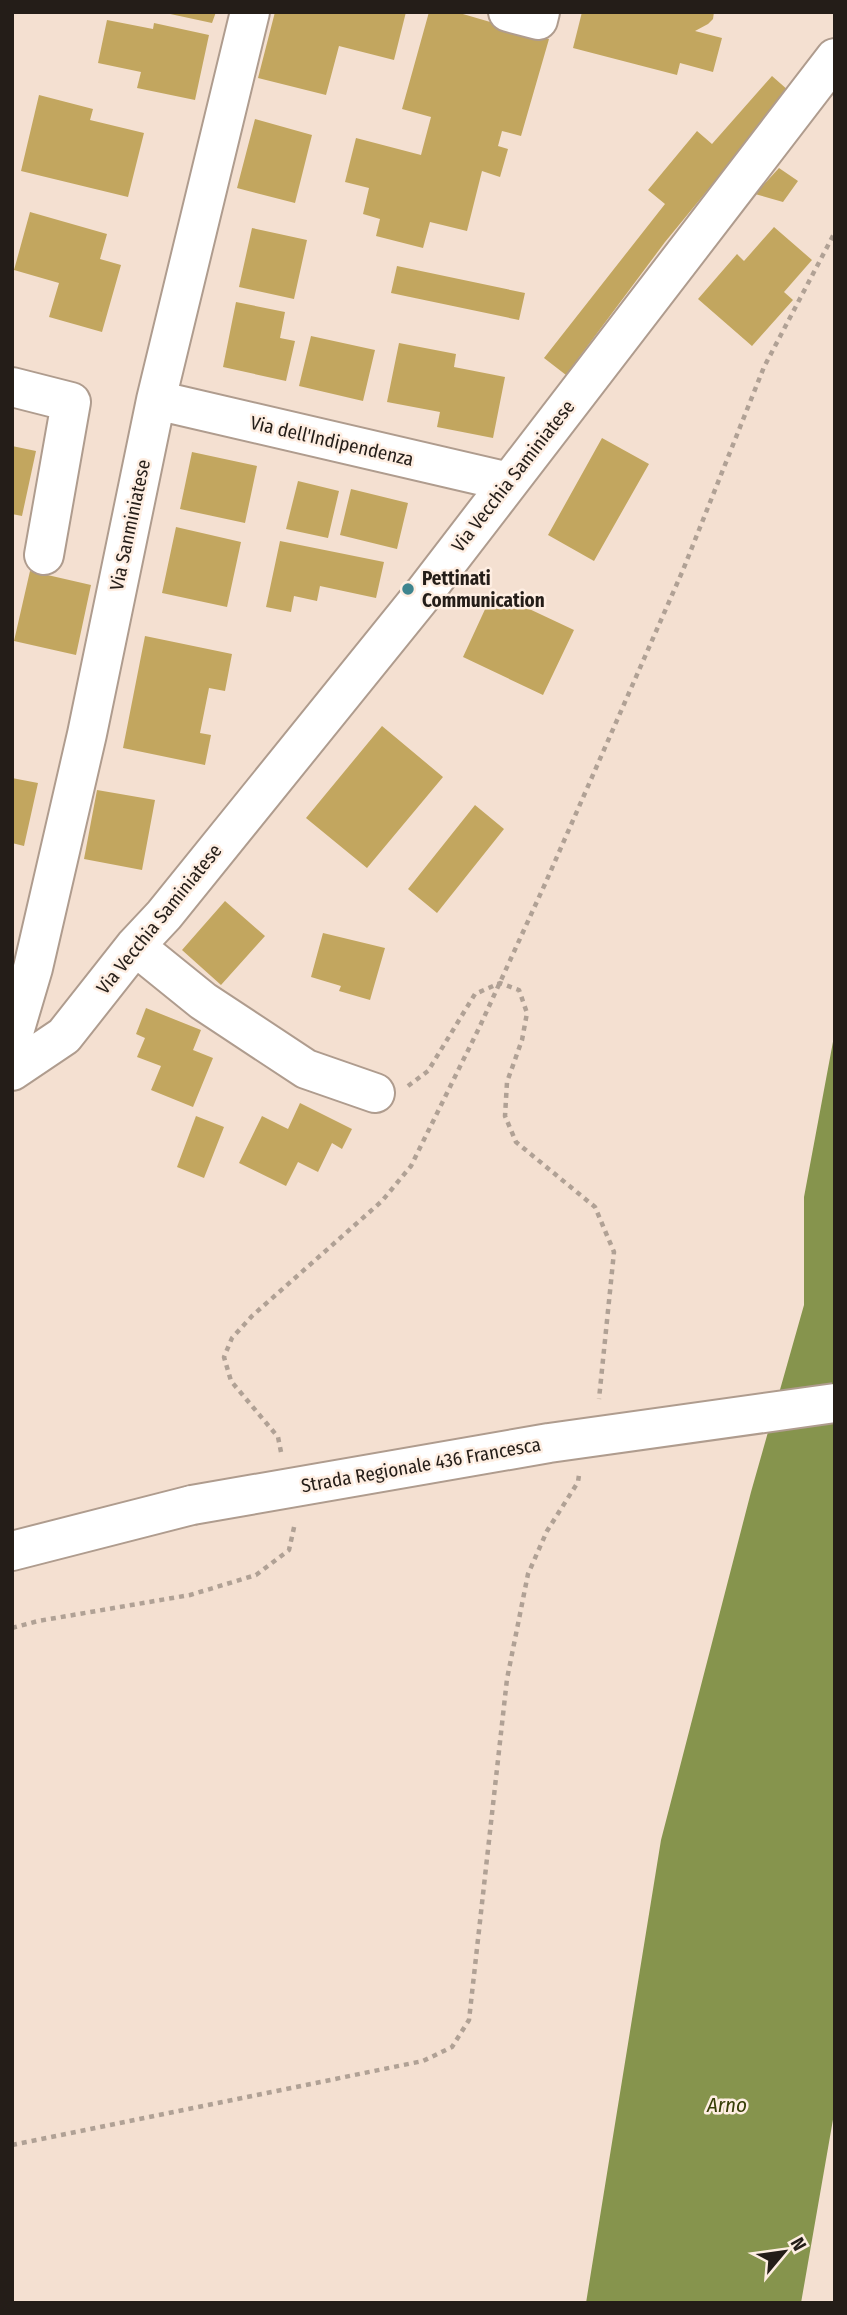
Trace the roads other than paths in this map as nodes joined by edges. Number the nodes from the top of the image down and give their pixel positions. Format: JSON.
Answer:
{"nodes":[{"id":1,"x":250,"y":12,"type":"edge"},
{"id":2,"x":508,"y":12,"type":"edge"},
{"id":3,"x":540,"y":12,"type":"edge"},
{"id":4,"x":835,"y":58,"type":"edge"},
{"id":5,"x":12,"y":387,"type":"edge"},
{"id":6,"x":156,"y":400,"type":"junction"},
{"id":7,"x":509,"y":482,"type":"junction"},
{"id":8,"x":44,"y":555,"type":"dead end"},
{"id":9,"x":135,"y":946,"type":"junction"},
{"id":10,"x":12,"y":1039,"type":"edge"},
{"id":11,"x":12,"y":1072,"type":"edge"},
{"id":12,"x":375,"y":1093,"type":"road end"},
{"id":13,"x":835,"y":1403,"type":"edge"},
{"id":14,"x":12,"y":1551,"type":"edge"}],
"edges":[{"from":1,"to":6,"type":"street","name":"Via Sanminiatese"},
{"from":2,"to":3,"type":"street"},
{"from":4,"to":7,"type":"street","name":"Via Vecchia Saminiatese"},
{"from":5,"to":8,"type":"street"},
{"from":6,"to":7,"type":"street","name":"Via dell'Indipendenza"},
{"from":6,"to":10,"type":"street","name":"Via Sanminiatese"},
{"from":7,"to":9,"type":"street","name":"Via Vecchia Saminiatese"},
{"from":9,"to":11,"type":"street","name":"Via Vecchia Saminiatese"},
{"from":9,"to":12,"type":"street"},
{"from":13,"to":14,"type":"street","name":"Strada Regionale 436 Francesca","bridge":true}]}
